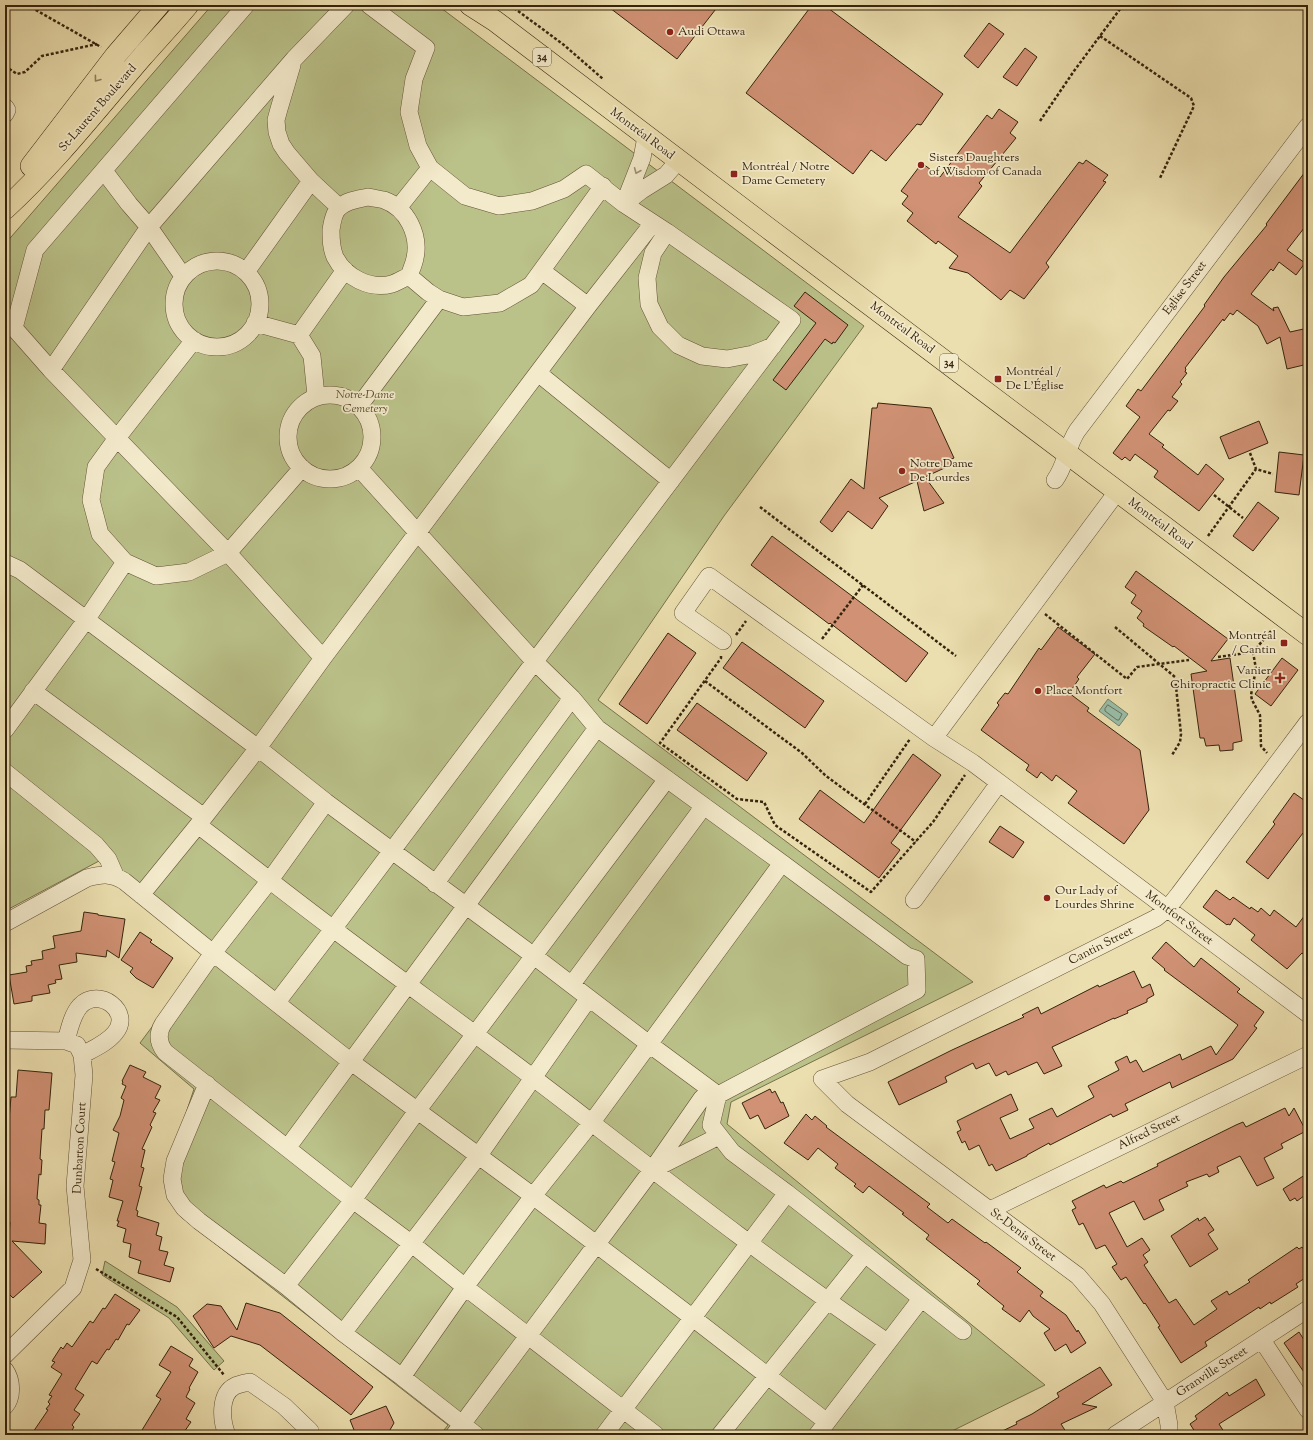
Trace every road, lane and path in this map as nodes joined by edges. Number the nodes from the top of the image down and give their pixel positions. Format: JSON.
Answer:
{"nodes":[{"id":1,"x":27,"y":5,"type":"edge"},
{"id":2,"x":159,"y":5,"type":"edge"},
{"id":3,"x":246,"y":5,"type":"edge"},
{"id":4,"x":346,"y":5,"type":"edge"},
{"id":5,"x":369,"y":5,"type":"edge"},
{"id":6,"x":470,"y":5,"type":"edge"},
{"id":7,"x":479,"y":5,"type":"edge"},
{"id":8,"x":1123,"y":5,"type":"edge"},
{"id":9,"x":183,"y":7,"type":"edge"},
{"id":10,"x":495,"y":21,"type":"junction"},
{"id":11,"x":1100,"y":36,"type":"junction"},
{"id":12,"x":97,"y":44,"type":"junction"},
{"id":13,"x":116,"y":54,"type":"junction"},
{"id":14,"x":294,"y":59,"type":"junction"},
{"id":15,"x":5,"y":66,"type":"edge"},
{"id":16,"x":5,"y":107,"type":"edge"},
{"id":17,"x":5,"y":114,"type":"edge"},
{"id":18,"x":1040,"y":121,"type":"dead end"},
{"id":19,"x":1308,"y":126,"type":"edge"},
{"id":20,"x":646,"y":137,"type":"junction"},
{"id":21,"x":678,"y":161,"type":"junction"},
{"id":22,"x":430,"y":168,"type":"junction"},
{"id":23,"x":104,"y":171,"type":"junction"},
{"id":24,"x":1160,"y":178,"type":"dead end"},
{"id":25,"x":311,"y":181,"type":"junction"},
{"id":26,"x":603,"y":186,"type":"junction"},
{"id":27,"x":624,"y":204,"type":"junction"},
{"id":28,"x":5,"y":205,"type":"edge"},
{"id":29,"x":339,"y":207,"type":"junction"},
{"id":30,"x":398,"y":208,"type":"junction"},
{"id":31,"x":5,"y":209,"type":"edge"},
{"id":32,"x":653,"y":223,"type":"junction"},
{"id":33,"x":149,"y":227,"type":"junction"},
{"id":34,"x":667,"y":232,"type":"junction"},
{"id":35,"x":345,"y":270,"type":"junction"},
{"id":36,"x":542,"y":271,"type":"junction"},
{"id":37,"x":246,"y":272,"type":"junction"},
{"id":38,"x":183,"y":276,"type":"junction"},
{"id":39,"x":409,"y":276,"type":"junction"},
{"id":40,"x":439,"y":299,"type":"junction"},
{"id":41,"x":588,"y":306,"type":"junction"},
{"id":42,"x":255,"y":323,"type":"junction"},
{"id":43,"x":10,"y":329,"type":"edge"},
{"id":44,"x":300,"y":336,"type":"junction"},
{"id":45,"x":194,"y":340,"type":"junction"},
{"id":46,"x":773,"y":346,"type":"junction"},
{"id":47,"x":51,"y":370,"type":"junction"},
{"id":48,"x":538,"y":373,"type":"junction"},
{"id":49,"x":316,"y":396,"type":"junction"},
{"id":50,"x":359,"y":406,"type":"junction"},
{"id":51,"x":117,"y":438,"type":"junction"},
{"id":52,"x":1250,"y":453,"type":"dead end"},
{"id":53,"x":1068,"y":454,"type":"junction"},
{"id":54,"x":302,"y":468,"type":"junction"},
{"id":55,"x":359,"y":468,"type":"junction"},
{"id":56,"x":1256,"y":469,"type":"junction"},
{"id":57,"x":1273,"y":474,"type":"dead end"},
{"id":58,"x":1055,"y":480,"type":"dead end"},
{"id":59,"x":671,"y":481,"type":"junction"},
{"id":60,"x":1117,"y":492,"type":"junction"},
{"id":61,"x":1214,"y":495,"type":"dead end"},
{"id":62,"x":760,"y":507,"type":"dead end"},
{"id":63,"x":1229,"y":507,"type":"junction"},
{"id":64,"x":1243,"y":518,"type":"dead end"},
{"id":65,"x":419,"y":532,"type":"junction"},
{"id":66,"x":1208,"y":536,"type":"dead end"},
{"id":67,"x":228,"y":553,"type":"junction"},
{"id":68,"x":125,"y":562,"type":"junction"},
{"id":69,"x":5,"y":564,"type":"edge"},
{"id":70,"x":863,"y":585,"type":"junction"},
{"id":71,"x":1033,"y":605,"type":"junction"},
{"id":72,"x":754,"y":609,"type":"junction"},
{"id":73,"x":86,"y":620,"type":"junction"},
{"id":74,"x":1114,"y":627,"type":"dead end"},
{"id":75,"x":1271,"y":631,"type":"dead end"},
{"id":76,"x":1308,"y":635,"type":"edge"},
{"id":77,"x":723,"y":641,"type":"junction"},
{"id":78,"x":813,"y":651,"type":"junction"},
{"id":79,"x":1253,"y":652,"type":"junction"},
{"id":80,"x":956,"y":656,"type":"dead end"},
{"id":81,"x":1218,"y":657,"type":"dead end"},
{"id":82,"x":323,"y":658,"type":"junction"},
{"id":83,"x":1189,"y":660,"type":"dead end"},
{"id":84,"x":534,"y":661,"type":"junction"},
{"id":85,"x":1158,"y":664,"type":"junction"},
{"id":86,"x":705,"y":681,"type":"junction"},
{"id":87,"x":33,"y":691,"type":"junction"},
{"id":88,"x":572,"y":698,"type":"junction"},
{"id":89,"x":1308,"y":722,"type":"edge"},
{"id":90,"x":919,"y":726,"type":"junction"},
{"id":91,"x":597,"y":728,"type":"junction"},
{"id":92,"x":5,"y":730,"type":"edge"},
{"id":93,"x":934,"y":738,"type":"junction"},
{"id":94,"x":258,"y":748,"type":"junction"},
{"id":95,"x":1267,"y":753,"type":"dead end"},
{"id":96,"x":1172,"y":755,"type":"dead end"},
{"id":97,"x":973,"y":763,"type":"junction"},
{"id":98,"x":5,"y":772,"type":"edge"},
{"id":99,"x":667,"y":779,"type":"junction"},
{"id":100,"x":999,"y":783,"type":"junction"},
{"id":101,"x":326,"y":802,"type":"junction"},
{"id":102,"x":865,"y":804,"type":"junction"},
{"id":103,"x":704,"y":806,"type":"junction"},
{"id":104,"x":201,"y":821,"type":"junction"},
{"id":105,"x":916,"y":842,"type":"junction"},
{"id":106,"x":392,"y":850,"type":"junction"},
{"id":107,"x":782,"y":863,"type":"junction"},
{"id":108,"x":115,"y":875,"type":"junction"},
{"id":109,"x":270,"y":880,"type":"junction"},
{"id":110,"x":435,"y":884,"type":"junction"},
{"id":111,"x":141,"y":895,"type":"junction"},
{"id":112,"x":914,"y":900,"type":"dead end"},
{"id":113,"x":467,"y":906,"type":"junction"},
{"id":114,"x":1167,"y":909,"type":"junction"},
{"id":115,"x":5,"y":923,"type":"edge"},
{"id":116,"x":334,"y":929,"type":"junction"},
{"id":117,"x":213,"y":954,"type":"junction"},
{"id":118,"x":534,"y":956,"type":"junction"},
{"id":119,"x":572,"y":984,"type":"junction"},
{"id":120,"x":408,"y":985,"type":"junction"},
{"id":121,"x":589,"y":998,"type":"junction"},
{"id":122,"x":276,"y":1002,"type":"junction"},
{"id":123,"x":1308,"y":1014,"type":"edge"},
{"id":124,"x":475,"y":1035,"type":"junction"},
{"id":125,"x":5,"y":1040,"type":"edge"},
{"id":126,"x":66,"y":1040,"type":"junction"},
{"id":127,"x":649,"y":1044,"type":"junction"},
{"id":128,"x":82,"y":1055,"type":"junction"},
{"id":129,"x":1308,"y":1055,"type":"edge"},
{"id":130,"x":350,"y":1061,"type":"junction"},
{"id":131,"x":533,"y":1078,"type":"junction"},
{"id":132,"x":822,"y":1080,"type":"joint"},
{"id":133,"x":207,"y":1084,"type":"junction"},
{"id":134,"x":718,"y":1095,"type":"junction"},
{"id":135,"x":417,"y":1111,"type":"junction"},
{"id":136,"x":592,"y":1122,"type":"junction"},
{"id":137,"x":719,"y":1136,"type":"junction"},
{"id":138,"x":288,"y":1147,"type":"junction"},
{"id":139,"x":479,"y":1155,"type":"junction"},
{"id":140,"x":652,"y":1170,"type":"junction"},
{"id":141,"x":787,"y":1192,"type":"junction"},
{"id":142,"x":533,"y":1196,"type":"junction"},
{"id":143,"x":353,"y":1200,"type":"junction"},
{"id":144,"x":990,"y":1210,"type":"junction"},
{"id":145,"x":749,"y":1243,"type":"junction"},
{"id":146,"x":412,"y":1244,"type":"junction"},
{"id":147,"x":597,"y":1245,"type":"junction"},
{"id":148,"x":865,"y":1254,"type":"junction"},
{"id":149,"x":82,"y":1260,"type":"junction"},
{"id":150,"x":286,"y":1286,"type":"junction"},
{"id":151,"x":465,"y":1287,"type":"junction"},
{"id":152,"x":921,"y":1299,"type":"junction"},
{"id":153,"x":828,"y":1302,"type":"junction"},
{"id":154,"x":1308,"y":1309,"type":"edge"},
{"id":155,"x":693,"y":1318,"type":"junction"},
{"id":156,"x":963,"y":1331,"type":"dead end"},
{"id":157,"x":343,"y":1333,"type":"junction"},
{"id":158,"x":529,"y":1336,"type":"junction"},
{"id":159,"x":1262,"y":1340,"type":"junction"},
{"id":160,"x":887,"y":1342,"type":"junction"},
{"id":161,"x":5,"y":1355,"type":"edge"},
{"id":162,"x":5,"y":1370,"type":"edge"},
{"id":163,"x":402,"y":1377,"type":"junction"},
{"id":164,"x":767,"y":1377,"type":"junction"},
{"id":165,"x":235,"y":1385,"type":"junction"},
{"id":166,"x":1164,"y":1402,"type":"junction"},
{"id":167,"x":5,"y":1406,"type":"edge"},
{"id":168,"x":624,"y":1410,"type":"junction"},
{"id":169,"x":1308,"y":1410,"type":"edge"},
{"id":170,"x":822,"y":1429,"type":"edge"},
{"id":171,"x":458,"y":1430,"type":"edge"},
{"id":172,"x":226,"y":1435,"type":"edge"},
{"id":173,"x":308,"y":1435,"type":"edge"},
{"id":174,"x":476,"y":1435,"type":"edge"},
{"id":175,"x":604,"y":1435,"type":"edge"},
{"id":176,"x":656,"y":1435,"type":"edge"},
{"id":177,"x":720,"y":1435,"type":"edge"},
{"id":178,"x":1115,"y":1435,"type":"edge"},
{"id":179,"x":1169,"y":1435,"type":"edge"}],
"edges":[{"from":1,"to":12,"type":"path"},
{"from":2,"to":13,"type":"main road","name":"St-Laurent Boulevard"},
{"from":3,"to":23,"type":"street"},
{"from":4,"to":14,"type":"street"},
{"from":5,"to":22,"type":"street"},
{"from":6,"to":10,"type":"main road","name":"Montréal Road","number":"34"},
{"from":7,"to":10,"type":"main road","name":"Montréal Road","number":"34"},
{"from":8,"to":11,"type":"path"},
{"from":9,"to":31,"type":"main road","name":"St-Laurent Boulevard"},
{"from":10,"to":20,"type":"main road","name":"Montréal Road","number":"34"},
{"from":11,"to":18,"type":"path"},
{"from":11,"to":24,"type":"path"},
{"from":12,"to":13,"type":"path"},
{"from":12,"to":15,"type":"path"},
{"from":13,"to":28,"type":"main road","name":"St-Laurent Boulevard","one_way":true},
{"from":14,"to":25,"type":"street"},
{"from":14,"to":33,"type":"street"},
{"from":16,"to":17,"type":"street"},
{"from":19,"to":53,"type":"street","name":"Eglise Street"},
{"from":20,"to":21,"type":"main road","name":"Montréal Road","number":"34"},
{"from":20,"to":27,"type":"street","one_way":true},
{"from":21,"to":27,"type":"street"},
{"from":21,"to":53,"type":"main road","name":"Montréal Road","number":"34"},
{"from":22,"to":26,"type":"street"},
{"from":22,"to":30,"type":"street"},
{"from":23,"to":33,"type":"street"},
{"from":23,"to":43,"type":"street"},
{"from":25,"to":29,"type":"street"},
{"from":25,"to":37,"type":"street"},
{"from":26,"to":27,"type":"street"},
{"from":26,"to":36,"type":"street"},
{"from":27,"to":32,"type":"street"},
{"from":29,"to":30,"type":"street"},
{"from":29,"to":35,"type":"street"},
{"from":30,"to":39,"type":"street"},
{"from":32,"to":34,"type":"street"},
{"from":32,"to":41,"type":"street"},
{"from":33,"to":38,"type":"street"},
{"from":33,"to":47,"type":"street"},
{"from":34,"to":46,"type":"street"},
{"from":34,"to":46,"type":"street"},
{"from":35,"to":39,"type":"street"},
{"from":35,"to":44,"type":"street"},
{"from":36,"to":40,"type":"street"},
{"from":36,"to":41,"type":"street"},
{"from":37,"to":38,"type":"street"},
{"from":37,"to":42,"type":"street"},
{"from":38,"to":45,"type":"street"},
{"from":39,"to":40,"type":"street"},
{"from":40,"to":50,"type":"street"},
{"from":41,"to":48,"type":"street"},
{"from":42,"to":44,"type":"street"},
{"from":42,"to":45,"type":"street"},
{"from":43,"to":47,"type":"street"},
{"from":44,"to":49,"type":"street"},
{"from":45,"to":51,"type":"street"},
{"from":46,"to":59,"type":"street"},
{"from":47,"to":51,"type":"street"},
{"from":48,"to":59,"type":"street"},
{"from":48,"to":65,"type":"street"},
{"from":49,"to":50,"type":"street"},
{"from":49,"to":54,"type":"street"},
{"from":50,"to":55,"type":"street"},
{"from":51,"to":67,"type":"street"},
{"from":51,"to":68,"type":"street"},
{"from":52,"to":56,"type":"path"},
{"from":53,"to":58,"type":"street","name":"Eglise Street"},
{"from":53,"to":60,"type":"main road","name":"Montréal Road","number":"34"},
{"from":54,"to":55,"type":"street"},
{"from":54,"to":67,"type":"street"},
{"from":55,"to":65,"type":"street"},
{"from":56,"to":57,"type":"path"},
{"from":56,"to":63,"type":"path"},
{"from":59,"to":84,"type":"street"},
{"from":60,"to":71,"type":"street"},
{"from":60,"to":76,"type":"main road","name":"Montréal Road","number":"34"},
{"from":61,"to":63,"type":"path"},
{"from":62,"to":70,"type":"path"},
{"from":63,"to":64,"type":"path"},
{"from":63,"to":66,"type":"path"},
{"from":65,"to":82,"type":"street"},
{"from":65,"to":84,"type":"street"},
{"from":67,"to":68,"type":"street"},
{"from":67,"to":82,"type":"street"},
{"from":68,"to":73,"type":"street"},
{"from":69,"to":73,"type":"street"},
{"from":70,"to":78,"type":"path"},
{"from":70,"to":80,"type":"path"},
{"from":71,"to":85,"type":"path"},
{"from":71,"to":93,"type":"street"},
{"from":72,"to":77,"type":"path"},
{"from":72,"to":77,"type":"street","name":"Montfort Street"},
{"from":72,"to":78,"type":"street","name":"Montfort Street"},
{"from":73,"to":87,"type":"street"},
{"from":73,"to":94,"type":"street"},
{"from":74,"to":85,"type":"path"},
{"from":75,"to":79,"type":"path"},
{"from":77,"to":86,"type":"path"},
{"from":78,"to":90,"type":"street","name":"Montfort Street"},
{"from":79,"to":81,"type":"path"},
{"from":79,"to":95,"type":"path"},
{"from":82,"to":94,"type":"street"},
{"from":83,"to":85,"type":"path"},
{"from":84,"to":88,"type":"street"},
{"from":84,"to":106,"type":"street"},
{"from":85,"to":96,"type":"path"},
{"from":86,"to":102,"type":"path"},
{"from":86,"to":105,"type":"path"},
{"from":87,"to":92,"type":"street"},
{"from":87,"to":104,"type":"street"},
{"from":88,"to":91,"type":"street"},
{"from":88,"to":110,"type":"street"},
{"from":89,"to":114,"type":"street","name":"Cantin Street"},
{"from":90,"to":93,"type":"street","name":"Montfort Street"},
{"from":90,"to":102,"type":"path"},
{"from":91,"to":99,"type":"street"},
{"from":91,"to":113,"type":"street"},
{"from":93,"to":97,"type":"street","name":"Montfort Street"},
{"from":94,"to":101,"type":"street"},
{"from":94,"to":104,"type":"street"},
{"from":97,"to":100,"type":"street","name":"Montfort Street"},
{"from":97,"to":105,"type":"path"},
{"from":98,"to":108,"type":"street"},
{"from":99,"to":103,"type":"street"},
{"from":99,"to":118,"type":"street"},
{"from":100,"to":112,"type":"street"},
{"from":100,"to":114,"type":"street","name":"Montfort Street"},
{"from":101,"to":106,"type":"street"},
{"from":101,"to":109,"type":"street"},
{"from":102,"to":105,"type":"path"},
{"from":103,"to":107,"type":"street"},
{"from":103,"to":119,"type":"street"},
{"from":104,"to":109,"type":"street"},
{"from":104,"to":111,"type":"street"},
{"from":106,"to":110,"type":"street"},
{"from":106,"to":116,"type":"street"},
{"from":107,"to":127,"type":"street"},
{"from":107,"to":134,"type":"street"},
{"from":108,"to":111,"type":"street"},
{"from":108,"to":115,"type":"street"},
{"from":109,"to":116,"type":"street"},
{"from":109,"to":117,"type":"street"},
{"from":110,"to":113,"type":"street"},
{"from":111,"to":117,"type":"street"},
{"from":113,"to":118,"type":"street"},
{"from":113,"to":120,"type":"street"},
{"from":114,"to":123,"type":"street","name":"Montfort Street"},
{"from":114,"to":132,"type":"street","name":"Cantin Street"},
{"from":116,"to":120,"type":"street"},
{"from":116,"to":122,"type":"street"},
{"from":117,"to":122,"type":"street"},
{"from":117,"to":133,"type":"street"},
{"from":118,"to":119,"type":"street"},
{"from":118,"to":124,"type":"street"},
{"from":119,"to":121,"type":"street"},
{"from":120,"to":124,"type":"street"},
{"from":120,"to":130,"type":"street"},
{"from":121,"to":127,"type":"street"},
{"from":121,"to":131,"type":"street"},
{"from":122,"to":130,"type":"street"},
{"from":124,"to":131,"type":"street"},
{"from":124,"to":135,"type":"street"},
{"from":125,"to":126,"type":"street"},
{"from":126,"to":128,"type":"street"},
{"from":126,"to":128,"type":"street"},
{"from":127,"to":134,"type":"street"},
{"from":127,"to":136,"type":"street"},
{"from":128,"to":149,"type":"street","name":"Dunbarton Court"},
{"from":129,"to":144,"type":"street","name":"Alfred Street"},
{"from":130,"to":135,"type":"street"},
{"from":130,"to":138,"type":"street"},
{"from":131,"to":136,"type":"street"},
{"from":131,"to":139,"type":"street"},
{"from":132,"to":144,"type":"street","name":"St-Denis Street"},
{"from":133,"to":138,"type":"street"},
{"from":133,"to":150,"type":"street"},
{"from":134,"to":137,"type":"street"},
{"from":134,"to":140,"type":"street"},
{"from":135,"to":139,"type":"street"},
{"from":135,"to":143,"type":"street"},
{"from":136,"to":140,"type":"street"},
{"from":136,"to":142,"type":"street"},
{"from":137,"to":140,"type":"street"},
{"from":137,"to":141,"type":"street"},
{"from":138,"to":143,"type":"street"},
{"from":139,"to":142,"type":"street"},
{"from":139,"to":146,"type":"street"},
{"from":140,"to":145,"type":"street"},
{"from":140,"to":147,"type":"street"},
{"from":141,"to":145,"type":"street"},
{"from":141,"to":148,"type":"street"},
{"from":142,"to":147,"type":"street"},
{"from":142,"to":151,"type":"street"},
{"from":143,"to":146,"type":"street"},
{"from":143,"to":150,"type":"street"},
{"from":144,"to":166,"type":"street","name":"St-Denis Street"},
{"from":145,"to":153,"type":"street"},
{"from":145,"to":155,"type":"street"},
{"from":146,"to":151,"type":"street"},
{"from":146,"to":157,"type":"street"},
{"from":147,"to":155,"type":"street"},
{"from":147,"to":158,"type":"street"},
{"from":148,"to":152,"type":"street"},
{"from":148,"to":153,"type":"street"},
{"from":149,"to":161,"type":"street","name":"Dunbarton Court"},
{"from":149,"to":165,"type":"path"},
{"from":150,"to":157,"type":"street"},
{"from":151,"to":158,"type":"street"},
{"from":151,"to":163,"type":"street"},
{"from":152,"to":156,"type":"street"},
{"from":152,"to":160,"type":"street"},
{"from":153,"to":160,"type":"street"},
{"from":153,"to":164,"type":"street"},
{"from":154,"to":159,"type":"street","name":"Granville Street"},
{"from":155,"to":164,"type":"street"},
{"from":155,"to":168,"type":"street"},
{"from":157,"to":163,"type":"street"},
{"from":158,"to":168,"type":"street"},
{"from":158,"to":171,"type":"street"},
{"from":159,"to":166,"type":"street","name":"Granville Street"},
{"from":159,"to":169,"type":"street"},
{"from":160,"to":170,"type":"street"},
{"from":162,"to":167,"type":"street"},
{"from":163,"to":171,"type":"street"},
{"from":164,"to":170,"type":"street"},
{"from":164,"to":177,"type":"street"},
{"from":165,"to":172,"type":"street"},
{"from":165,"to":173,"type":"street"},
{"from":166,"to":178,"type":"street","name":"Granville Street"},
{"from":166,"to":179,"type":"street","name":"St-Denis Street"},
{"from":168,"to":175,"type":"street"},
{"from":168,"to":176,"type":"street"},
{"from":171,"to":174,"type":"street"}]}
